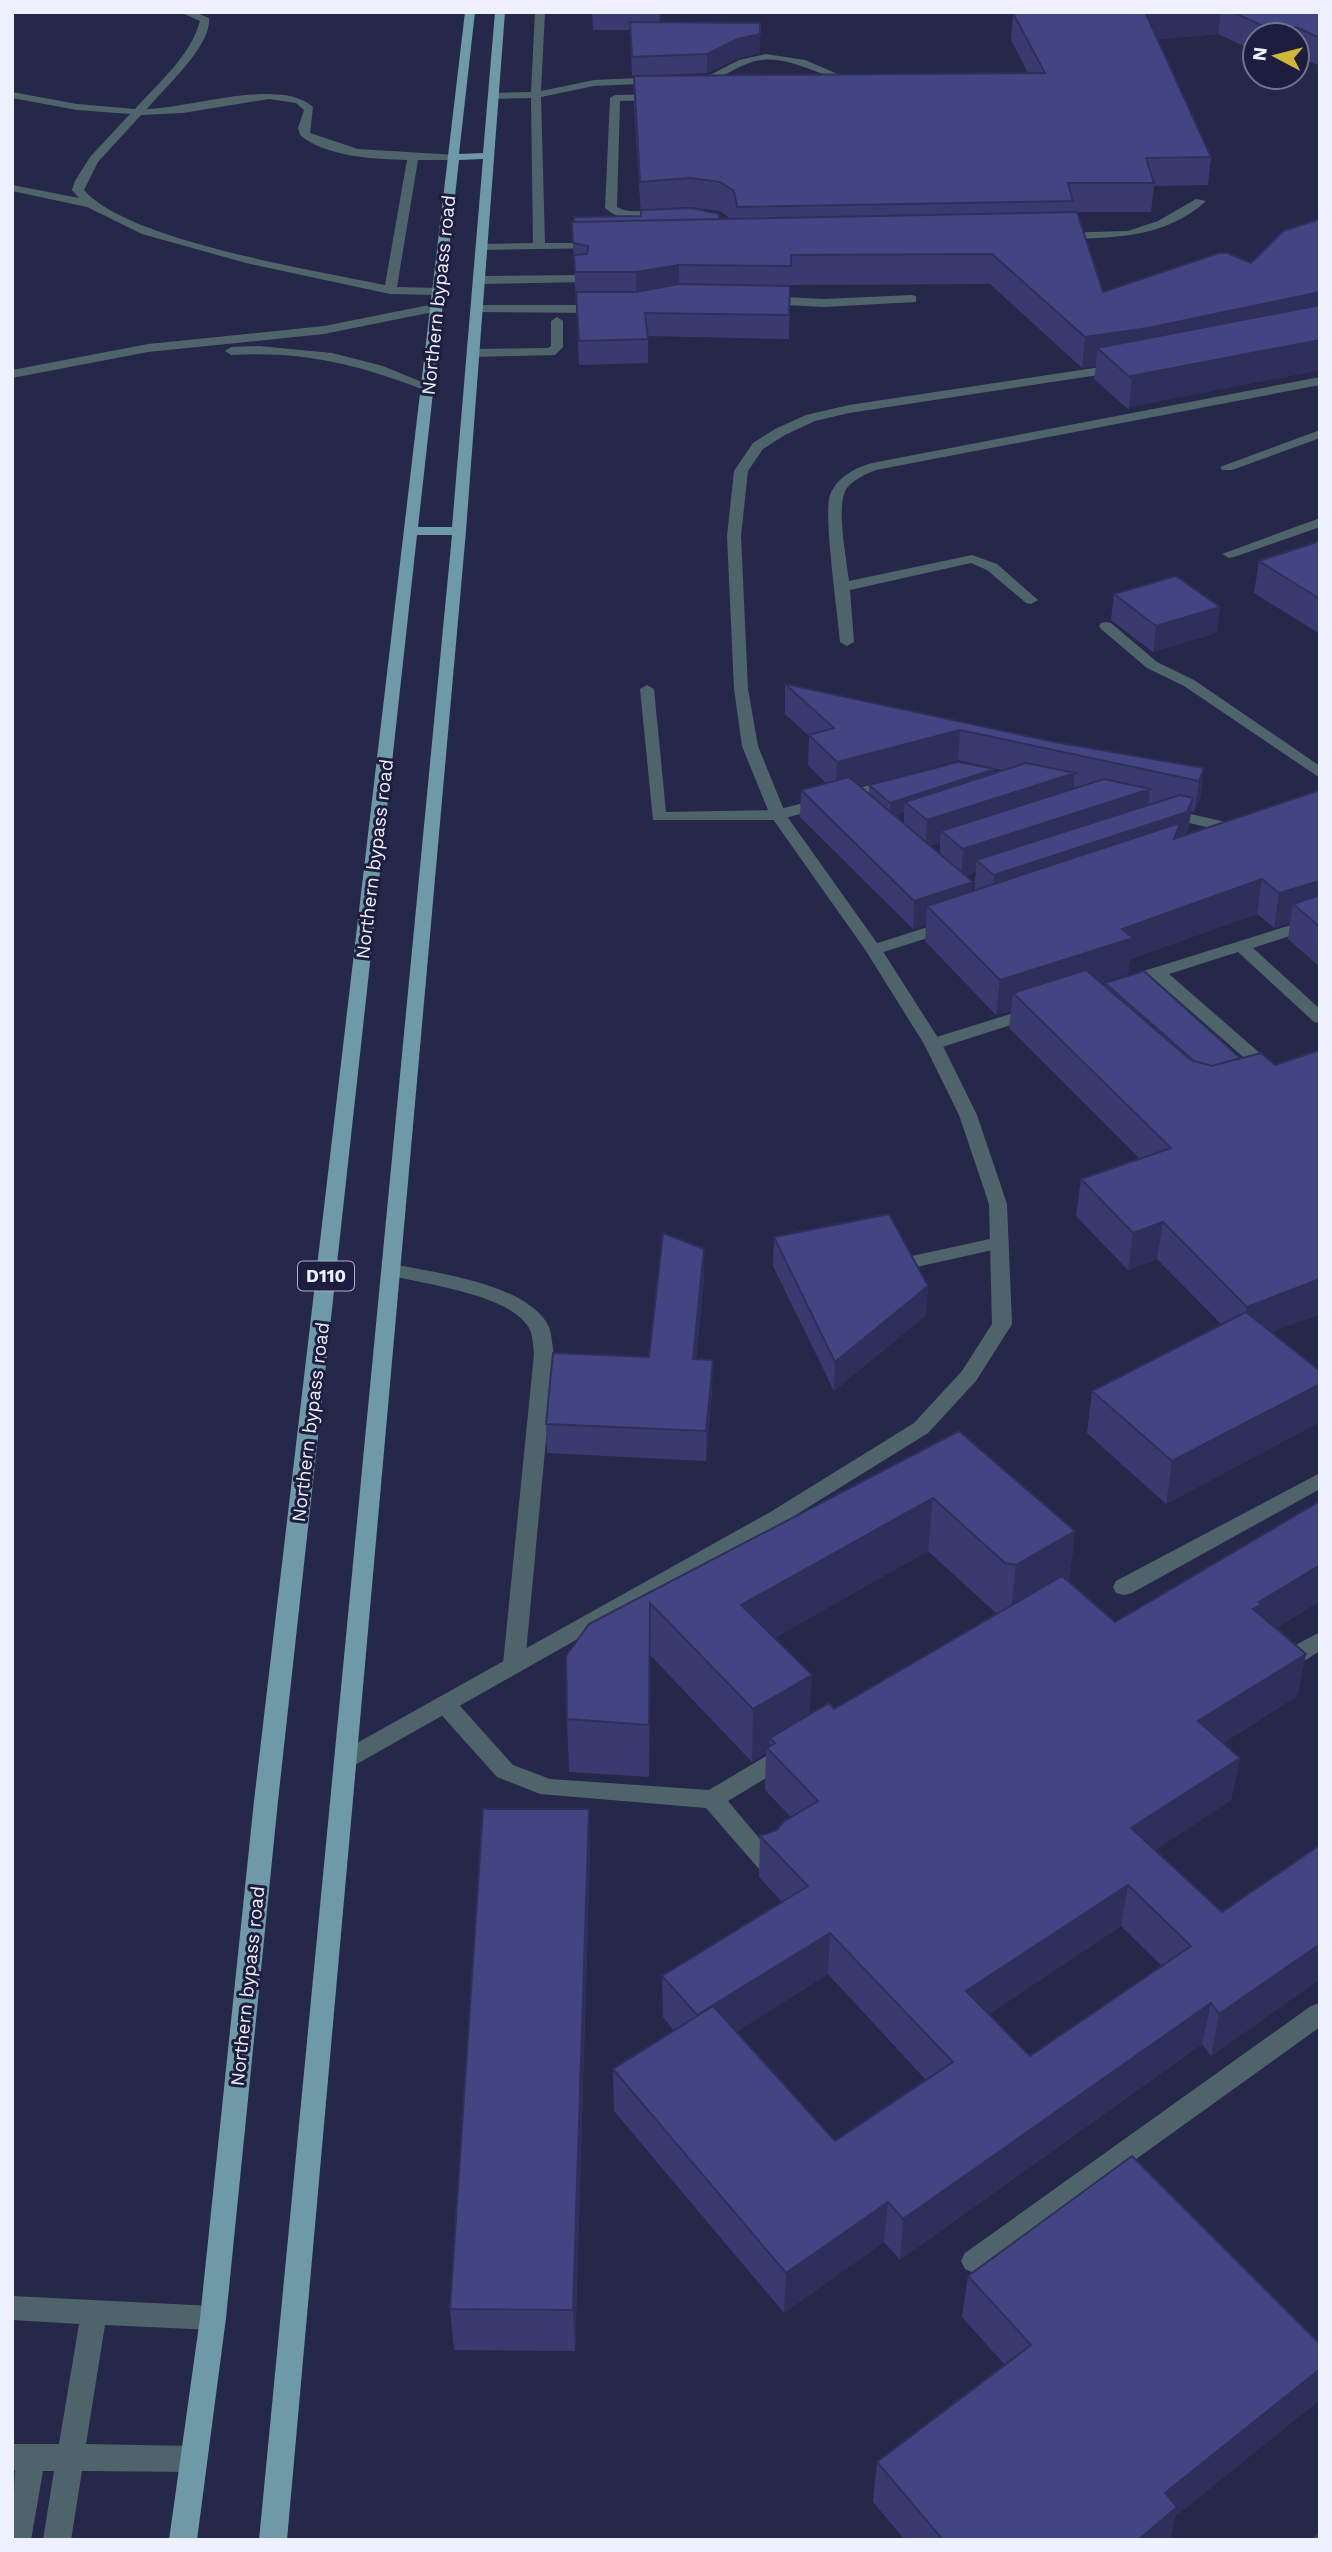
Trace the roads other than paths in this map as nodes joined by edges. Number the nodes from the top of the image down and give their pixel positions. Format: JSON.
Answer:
{"nodes":[{"id":1,"x":185,"y":12,"type":"edge"},
{"id":2,"x":470,"y":12,"type":"edge"},
{"id":3,"x":500,"y":12,"type":"edge"},
{"id":4,"x":540,"y":12,"type":"edge"},
{"id":5,"x":835,"y":75,"type":"edge"},
{"id":6,"x":667,"y":80,"type":"edge"},
{"id":7,"x":681,"y":80,"type":"edge"},
{"id":8,"x":536,"y":95,"type":"junction"},
{"id":9,"x":14,"y":96,"type":"edge"},
{"id":10,"x":494,"y":96,"type":"junction"},
{"id":11,"x":669,"y":97,"type":"edge"},
{"id":12,"x":138,"y":112,"type":"junction"},
{"id":13,"x":413,"y":156,"type":"junction"},
{"id":14,"x":489,"y":156,"type":"junction"},
{"id":15,"x":453,"y":157,"type":"junction"},
{"id":16,"x":12,"y":188,"type":"edge"},
{"id":17,"x":1200,"y":201,"type":"dead end"},
{"id":18,"x":90,"y":204,"type":"junction"},
{"id":19,"x":678,"y":214,"type":"edge"},
{"id":20,"x":1046,"y":236,"type":"edge"},
{"id":21,"x":607,"y":245,"type":"edge"},
{"id":22,"x":539,"y":246,"type":"junction"},
{"id":23,"x":482,"y":247,"type":"junction"},
{"id":24,"x":582,"y":279,"type":"edge"},
{"id":25,"x":479,"y":280,"type":"junction"},
{"id":26,"x":390,"y":290,"type":"junction"},
{"id":27,"x":912,"y":299,"type":"dead end"},
{"id":28,"x":436,"y":300,"type":"junction"},
{"id":29,"x":751,"y":300,"type":"edge"},
{"id":30,"x":477,"y":309,"type":"junction"},
{"id":31,"x":609,"y":309,"type":"edge"},
{"id":32,"x":557,"y":321,"type":"dead end"},
{"id":33,"x":474,"y":353,"type":"junction"},
{"id":34,"x":1137,"y":365,"type":"edge"},
{"id":35,"x":12,"y":374,"type":"edge"},
{"id":36,"x":1320,"y":381,"type":"edge"},
{"id":37,"x":12,"y":387,"type":"edge"},
{"id":38,"x":428,"y":387,"type":"junction"},
{"id":39,"x":1320,"y":434,"type":"edge"},
{"id":40,"x":1227,"y":467,"type":"dead end"},
{"id":41,"x":1320,"y":522,"type":"edge"},
{"id":42,"x":412,"y":531,"type":"junction"},
{"id":43,"x":459,"y":531,"type":"junction"},
{"id":44,"x":1229,"y":554,"type":"dead end"},
{"id":45,"x":842,"y":587,"type":"junction"},
{"id":46,"x":1031,"y":600,"type":"dead end"},
{"id":47,"x":1106,"y":626,"type":"dead end"},
{"id":48,"x":847,"y":642,"type":"dead end"},
{"id":49,"x":647,"y":689,"type":"dead end"},
{"id":50,"x":1320,"y":773,"type":"edge"},
{"id":51,"x":902,"y":781,"type":"edge"},
{"id":52,"x":850,"y":794,"type":"junction"},
{"id":53,"x":868,"y":810,"type":"edge"},
{"id":54,"x":778,"y":815,"type":"junction"},
{"id":55,"x":1150,"y":817,"type":"edge"},
{"id":56,"x":1204,"y":842,"type":"edge"},
{"id":57,"x":963,"y":920,"type":"edge"},
{"id":58,"x":1320,"y":921,"type":"edge"},
{"id":59,"x":1241,"y":946,"type":"junction"},
{"id":60,"x":874,"y":950,"type":"junction"},
{"id":61,"x":1157,"y":973,"type":"junction"},
{"id":62,"x":1110,"y":988,"type":"edge"},
{"id":63,"x":1048,"y":1007,"type":"edge"},
{"id":64,"x":1320,"y":1018,"type":"edge"},
{"id":65,"x":933,"y":1044,"type":"junction"},
{"id":66,"x":1251,"y":1082,"type":"edge"},
{"id":67,"x":999,"y":1243,"type":"junction"},
{"id":68,"x":912,"y":1262,"type":"edge"},
{"id":69,"x":391,"y":1270,"type":"junction"},
{"id":70,"x":1320,"y":1480,"type":"edge"},
{"id":71,"x":1124,"y":1587,"type":"dead end"},
{"id":72,"x":1320,"y":1640,"type":"edge"},
{"id":73,"x":1285,"y":1661,"type":"edge"},
{"id":74,"x":514,"y":1664,"type":"junction"},
{"id":75,"x":445,"y":1704,"type":"junction"},
{"id":76,"x":805,"y":1744,"type":"edge"},
{"id":77,"x":347,"y":1759,"type":"junction"},
{"id":78,"x":712,"y":1799,"type":"junction"},
{"id":79,"x":768,"y":1862,"type":"edge"},
{"id":80,"x":1320,"y":2013,"type":"edge"},
{"id":81,"x":974,"y":2261,"type":"dead end"},
{"id":82,"x":12,"y":2308,"type":"edge"},
{"id":83,"x":94,"y":2312,"type":"junction"},
{"id":84,"x":212,"y":2318,"type":"junction"},
{"id":85,"x":21,"y":2457,"type":"edge"},
{"id":86,"x":71,"y":2459,"type":"junction"},
{"id":87,"x":193,"y":2459,"type":"junction"},
{"id":88,"x":17,"y":2540,"type":"edge"},
{"id":89,"x":57,"y":2540,"type":"edge"},
{"id":90,"x":183,"y":2540,"type":"edge"},
{"id":91,"x":273,"y":2540,"type":"edge"}],
"edges":[{"from":1,"to":12,"type":"street"},
{"from":2,"to":15,"type":"main road","name":"Northern bypass road","number":"D110"},
{"from":3,"to":10,"type":"main road","name":"Northern bypass road"},
{"from":4,"to":8,"type":"street"},
{"from":5,"to":7,"type":"street"},
{"from":6,"to":8,"type":"street"},
{"from":8,"to":10,"type":"street"},
{"from":8,"to":22,"type":"street"},
{"from":9,"to":12,"type":"street"},
{"from":10,"to":14,"type":"main road","name":"Northern bypass road"},
{"from":11,"to":19,"type":"street"},
{"from":12,"to":13,"type":"street"},
{"from":12,"to":18,"type":"street"},
{"from":13,"to":15,"type":"street"},
{"from":13,"to":26,"type":"street"},
{"from":14,"to":15,"type":"main road"},
{"from":14,"to":23,"type":"main road","name":"Northern bypass road"},
{"from":15,"to":28,"type":"main road","name":"Northern bypass road","number":"D110"},
{"from":16,"to":18,"type":"street"},
{"from":17,"to":20,"type":"street"},
{"from":18,"to":26,"type":"street"},
{"from":21,"to":22,"type":"street"},
{"from":22,"to":23,"type":"street"},
{"from":23,"to":25,"type":"main road","name":"Northern bypass road"},
{"from":24,"to":25,"type":"street"},
{"from":25,"to":30,"type":"main road","name":"Northern bypass road"},
{"from":26,"to":28,"type":"street"},
{"from":27,"to":29,"type":"street"},
{"from":28,"to":35,"type":"street"},
{"from":28,"to":38,"type":"main road","name":"Northern bypass road","number":"D110"},
{"from":30,"to":31,"type":"street"},
{"from":30,"to":33,"type":"main road","name":"Northern bypass road"},
{"from":32,"to":33,"type":"street"},
{"from":33,"to":43,"type":"main road","name":"Northern bypass road"},
{"from":34,"to":54,"type":"street"},
{"from":36,"to":45,"type":"street"},
{"from":37,"to":38,"type":"street"},
{"from":38,"to":42,"type":"main road","name":"Northern bypass road","number":"D110"},
{"from":39,"to":40,"type":"street"},
{"from":41,"to":44,"type":"street"},
{"from":42,"to":43,"type":"main road"},
{"from":42,"to":84,"type":"main road","name":"Northern bypass road","number":"D110"},
{"from":43,"to":69,"type":"main road","name":"Northern bypass road"},
{"from":45,"to":46,"type":"street"},
{"from":45,"to":48,"type":"street"},
{"from":47,"to":50,"type":"street"},
{"from":49,"to":54,"type":"street"},
{"from":51,"to":52,"type":"street"},
{"from":52,"to":53,"type":"street"},
{"from":52,"to":54,"type":"street"},
{"from":54,"to":60,"type":"street"},
{"from":55,"to":56,"type":"street"},
{"from":57,"to":60,"type":"street"},
{"from":58,"to":59,"type":"street"},
{"from":59,"to":61,"type":"street"},
{"from":59,"to":64,"type":"street"},
{"from":60,"to":65,"type":"street"},
{"from":61,"to":62,"type":"street"},
{"from":61,"to":66,"type":"street"},
{"from":63,"to":65,"type":"street"},
{"from":65,"to":67,"type":"street"},
{"from":67,"to":68,"type":"street"},
{"from":67,"to":74,"type":"street"},
{"from":69,"to":74,"type":"street"},
{"from":69,"to":77,"type":"main road","name":"Northern bypass road"},
{"from":70,"to":71,"type":"street"},
{"from":72,"to":73,"type":"street"},
{"from":74,"to":75,"type":"street"},
{"from":75,"to":77,"type":"street"},
{"from":75,"to":78,"type":"street"},
{"from":76,"to":78,"type":"street"},
{"from":77,"to":91,"type":"main road","name":"Northern bypass road"},
{"from":78,"to":79,"type":"street"},
{"from":80,"to":81,"type":"street"},
{"from":82,"to":83,"type":"street"},
{"from":83,"to":84,"type":"street"},
{"from":83,"to":86,"type":"street"},
{"from":84,"to":87,"type":"main road","name":"Northern bypass road","number":"D110"},
{"from":85,"to":86,"type":"lane"},
{"from":85,"to":88,"type":"street"},
{"from":86,"to":87,"type":"lane"},
{"from":86,"to":89,"type":"street"},
{"from":87,"to":90,"type":"main road","name":"Northern bypass road","number":"D110"}]}
